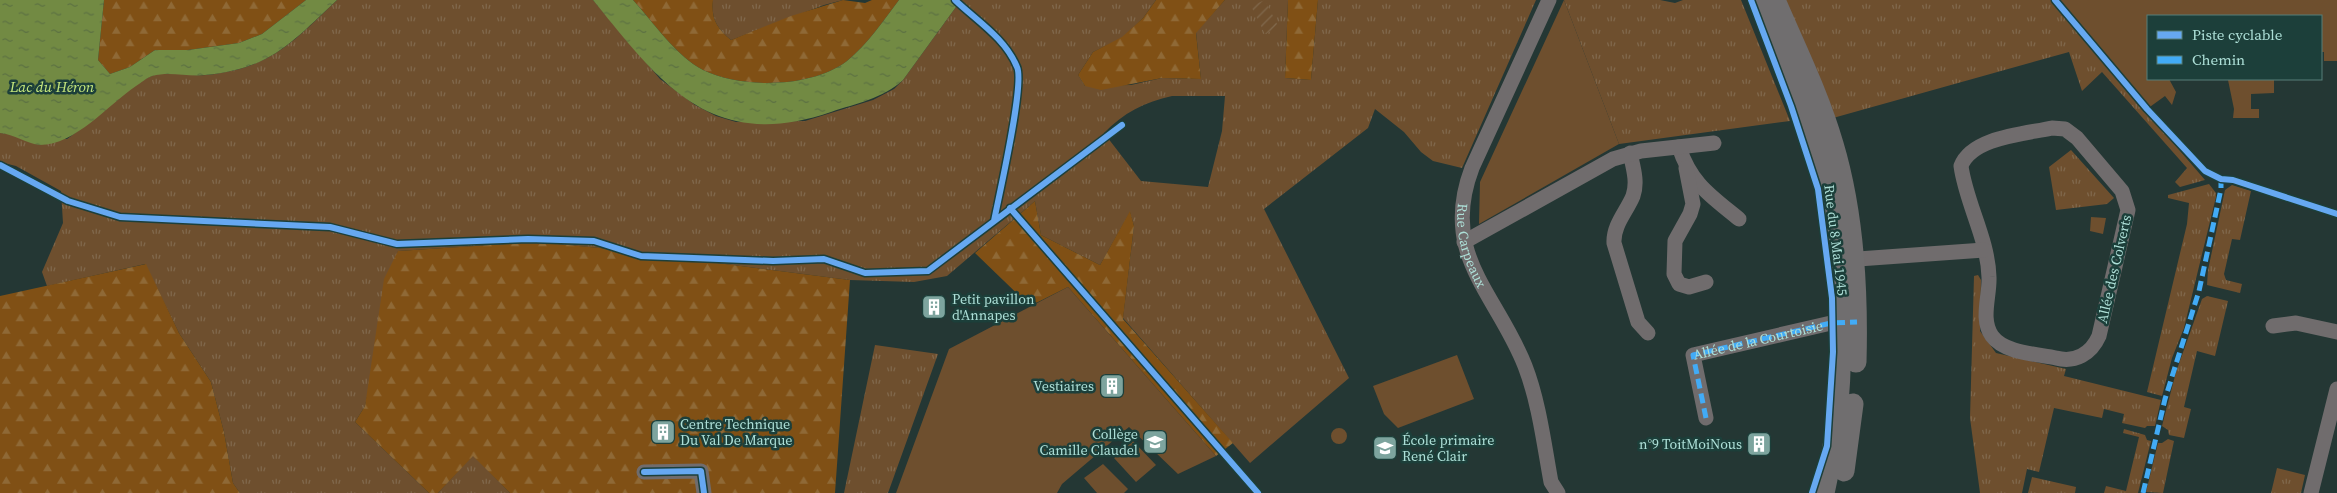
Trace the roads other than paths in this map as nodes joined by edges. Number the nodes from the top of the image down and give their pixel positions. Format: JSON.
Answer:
{"nodes":[{"id":1,"x":1549,"y":0,"type":"edge"},
{"id":2,"x":1759,"y":0,"type":"edge"},
{"id":3,"x":1775,"y":0,"type":"edge"},
{"id":4,"x":1714,"y":143,"type":"dead end"},
{"id":5,"x":1680,"y":147,"type":"junction"},
{"id":6,"x":1630,"y":153,"type":"junction"},
{"id":7,"x":1686,"y":168,"type":"junction"},
{"id":8,"x":1739,"y":219,"type":"dead end"},
{"id":9,"x":1464,"y":242,"type":"junction"},
{"id":10,"x":1984,"y":250,"type":"junction"},
{"id":11,"x":1845,"y":259,"type":"junction"},
{"id":12,"x":1706,"y":282,"type":"dead end"},
{"id":13,"x":1849,"y":322,"type":"junction"},
{"id":14,"x":2273,"y":326,"type":"dead end"},
{"id":15,"x":2337,"y":332,"type":"edge"},
{"id":16,"x":1648,"y":333,"type":"dead end"},
{"id":17,"x":2337,"y":389,"type":"edge"},
{"id":18,"x":1706,"y":418,"type":"dead end"},
{"id":19,"x":644,"y":472,"type":"dead end"},
{"id":20,"x":704,"y":493,"type":"edge"},
{"id":21,"x":1557,"y":493,"type":"edge"},
{"id":22,"x":1824,"y":493,"type":"edge"},
{"id":23,"x":1839,"y":493,"type":"edge"},
{"id":24,"x":2310,"y":493,"type":"edge"}],
"edges":[{"from":1,"to":9,"type":"street","name":"Rue Carpeaux"},
{"from":2,"to":11,"type":"main road","name":"Rue du 8 Mai 1945"},
{"from":3,"to":11,"type":"main road","name":"Rue du 8 Mai 1945"},
{"from":4,"to":5,"type":"street"},
{"from":5,"to":6,"type":"street"},
{"from":5,"to":7,"type":"street"},
{"from":6,"to":9,"type":"street"},
{"from":6,"to":16,"type":"street"},
{"from":7,"to":8,"type":"street"},
{"from":7,"to":12,"type":"street"},
{"from":9,"to":21,"type":"street","name":"Rue Carpeaux"},
{"from":10,"to":10,"type":"street","name":"Allée des Colverts"},
{"from":10,"to":11,"type":"street"},
{"from":11,"to":13,"type":"main road","name":"Rue du 8 Mai 1945"},
{"from":13,"to":18,"type":"street","name":"Allée de la Courtoisie"},
{"from":13,"to":22,"type":"main road","name":"Rue du 8 Mai 1945"},
{"from":13,"to":23,"type":"main road","name":"Rue du 8 Mai 1945"},
{"from":14,"to":15,"type":"street"},
{"from":17,"to":24,"type":"street"},
{"from":19,"to":20,"type":"street"}]}
